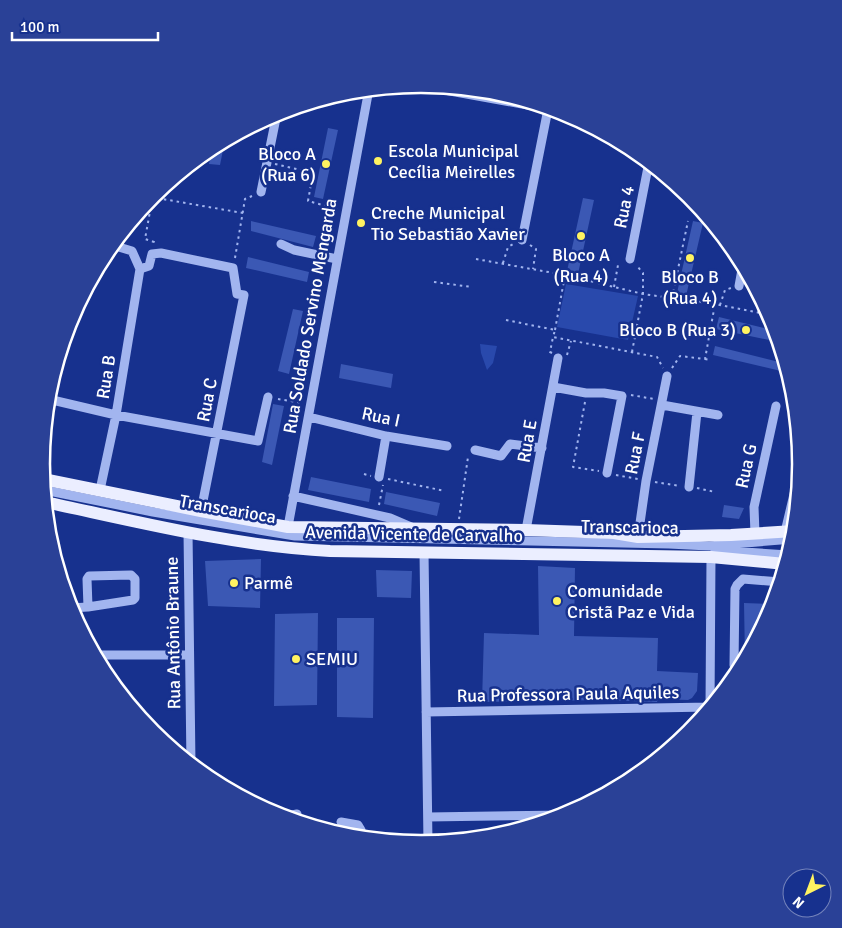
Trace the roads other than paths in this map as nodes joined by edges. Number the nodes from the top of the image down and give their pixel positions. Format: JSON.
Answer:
{"nodes":[{"id":1,"x":368,"y":97,"type":"edge"},
{"id":2,"x":547,"y":115,"type":"edge"},
{"id":3,"x":275,"y":123,"type":"edge"},
{"id":4,"x":647,"y":170,"type":"edge"},
{"id":5,"x":261,"y":192,"type":"road end"},
{"id":6,"x":522,"y":240,"type":"road end"},
{"id":7,"x":281,"y":244,"type":"dead end"},
{"id":8,"x":120,"y":248,"type":"edge"},
{"id":9,"x":338,"y":258,"type":"junction"},
{"id":10,"x":630,"y":259,"type":"road end"},
{"id":11,"x":140,"y":269,"type":"junction"},
{"id":12,"x":741,"y":276,"type":"edge"},
{"id":13,"x":739,"y":286,"type":"road end"},
{"id":14,"x":558,"y":358,"type":"dead end"},
{"id":15,"x":667,"y":376,"type":"road end"},
{"id":16,"x":553,"y":387,"type":"junction"},
{"id":17,"x":268,"y":397,"type":"road end"},
{"id":18,"x":56,"y":401,"type":"edge"},
{"id":19,"x":662,"y":403,"type":"junction"},
{"id":20,"x":776,"y":406,"type":"dead end"},
{"id":21,"x":698,"y":412,"type":"junction"},
{"id":22,"x":116,"y":414,"type":"junction"},
{"id":23,"x":718,"y":415,"type":"dead end"},
{"id":24,"x":308,"y":417,"type":"junction"},
{"id":25,"x":217,"y":434,"type":"junction"},
{"id":26,"x":386,"y":436,"type":"junction"},
{"id":27,"x":447,"y":446,"type":"dead end"},
{"id":28,"x":542,"y":448,"type":"junction"},
{"id":29,"x":472,"y":450,"type":"road end"},
{"id":30,"x":607,"y":473,"type":"dead end"},
{"id":31,"x":379,"y":477,"type":"road end"},
{"id":32,"x":51,"y":480,"type":"edge"},
{"id":33,"x":689,"y":487,"type":"dead end"},
{"id":34,"x":100,"y":490,"type":"junction"},
{"id":35,"x":51,"y":491,"type":"edge"},
{"id":36,"x":293,"y":496,"type":"junction"},
{"id":37,"x":52,"y":504,"type":"edge"},
{"id":38,"x":202,"y":511,"type":"junction"},
{"id":39,"x":415,"y":528,"type":"junction"},
{"id":40,"x":526,"y":530,"type":"junction"},
{"id":41,"x":786,"y":530,"type":"edge"},
{"id":42,"x":287,"y":531,"type":"junction"},
{"id":43,"x":786,"y":531,"type":"edge"},
{"id":44,"x":188,"y":532,"type":"junction"},
{"id":45,"x":755,"y":534,"type":"junction"},
{"id":46,"x":638,"y":537,"type":"junction"},
{"id":47,"x":284,"y":548,"type":"junction"},
{"id":48,"x":424,"y":552,"type":"junction"},
{"id":49,"x":710,"y":552,"type":"junction"},
{"id":50,"x":779,"y":560,"type":"edge"},
{"id":51,"x":772,"y":581,"type":"edge"},
{"id":52,"x":88,"y":607,"type":"junction"},
{"id":53,"x":79,"y":608,"type":"edge"},
{"id":54,"x":104,"y":655,"type":"edge"},
{"id":55,"x":189,"y":655,"type":"junction"},
{"id":56,"x":734,"y":662,"type":"edge"},
{"id":57,"x":710,"y":696,"type":"edge"},
{"id":58,"x":701,"y":707,"type":"edge"},
{"id":59,"x":426,"y":712,"type":"junction"},
{"id":60,"x":191,"y":755,"type":"edge"},
{"id":61,"x":539,"y":815,"type":"edge"},
{"id":62,"x":428,"y":817,"type":"junction"},
{"id":63,"x":341,"y":822,"type":"dead end"},
{"id":64,"x":361,"y":830,"type":"edge"},
{"id":65,"x":428,"y":835,"type":"edge"}],
"edges":[{"from":1,"to":9,"type":"street","name":"Rua Soldado Servino Mengarda"},
{"from":2,"to":6,"type":"street"},
{"from":3,"to":5,"type":"street"},
{"from":4,"to":10,"type":"street","name":"Rua 4"},
{"from":7,"to":9,"type":"street"},
{"from":8,"to":11,"type":"street"},
{"from":9,"to":24,"type":"street","name":"Rua Soldado Servino Mengarda"},
{"from":11,"to":22,"type":"street","name":"Rua B"},
{"from":11,"to":25,"type":"street","name":"Rua C"},
{"from":12,"to":13,"type":"street"},
{"from":14,"to":16,"type":"street","name":"Rua E"},
{"from":15,"to":19,"type":"street","name":"Rua F"},
{"from":16,"to":28,"type":"street","name":"Rua E"},
{"from":16,"to":30,"type":"street"},
{"from":17,"to":25,"type":"street"},
{"from":18,"to":22,"type":"street"},
{"from":19,"to":21,"type":"street"},
{"from":19,"to":46,"type":"street","name":"Rua F"},
{"from":20,"to":45,"type":"street","name":"Rua G"},
{"from":21,"to":23,"type":"street"},
{"from":21,"to":33,"type":"street"},
{"from":22,"to":25,"type":"street"},
{"from":22,"to":34,"type":"street","name":"Rua B"},
{"from":24,"to":26,"type":"street","name":"Rua I"},
{"from":24,"to":36,"type":"street","name":"Rua Soldado Servino Mengarda"},
{"from":25,"to":38,"type":"street","name":"Rua C"},
{"from":26,"to":27,"type":"street","name":"Rua I"},
{"from":26,"to":31,"type":"street"},
{"from":28,"to":29,"type":"street"},
{"from":28,"to":40,"type":"street","name":"Rua E"},
{"from":32,"to":34,"type":"main road","name":"Avenida Vicente de Carvalho"},
{"from":34,"to":38,"type":"main road","name":"Avenida Vicente de Carvalho"},
{"from":35,"to":42,"type":"street","name":"Transcarioca"},
{"from":36,"to":39,"type":"street","name":"Avenida Vicente de Carvalho"},
{"from":36,"to":42,"type":"street","name":"Rua Soldado Servino Mengarda"},
{"from":37,"to":44,"type":"main road","name":"Avenida Vicente de Carvalho"},
{"from":38,"to":42,"type":"main road","name":"Avenida Vicente de Carvalho"},
{"from":39,"to":40,"type":"main road","name":"Avenida Vicente de Carvalho"},
{"from":39,"to":42,"type":"main road","name":"Avenida Vicente de Carvalho"},
{"from":40,"to":46,"type":"main road","name":"Avenida Vicente de Carvalho"},
{"from":41,"to":45,"type":"main road","name":"Avenida Vicente de Carvalho"},
{"from":42,"to":47,"type":"street","name":"Rua Soldado Servino Mengarda"},
{"from":42,"to":49,"type":"street","name":"Transcarioca"},
{"from":43,"to":49,"type":"street","name":"Transcarioca"},
{"from":44,"to":47,"type":"main road","name":"Avenida Vicente de Carvalho"},
{"from":44,"to":55,"type":"street","name":"Rua Antônio Braune"},
{"from":45,"to":46,"type":"main road","name":"Avenida Vicente de Carvalho"},
{"from":47,"to":48,"type":"main road","name":"Avenida Vicente de Carvalho"},
{"from":48,"to":49,"type":"main road","name":"Avenida Vicente de Carvalho"},
{"from":48,"to":59,"type":"street"},
{"from":49,"to":50,"type":"main road","name":"Avenida Vicente de Carvalho"},
{"from":49,"to":57,"type":"street"},
{"from":51,"to":56,"type":"street"},
{"from":52,"to":52,"type":"street"},
{"from":52,"to":53,"type":"street"},
{"from":54,"to":55,"type":"street"},
{"from":55,"to":60,"type":"street","name":"Rua Antônio Braune"},
{"from":58,"to":59,"type":"street","name":"Rua Professora Paula Aquiles"},
{"from":59,"to":62,"type":"street"},
{"from":61,"to":62,"type":"street"},
{"from":62,"to":65,"type":"street"},
{"from":63,"to":64,"type":"street"}]}
